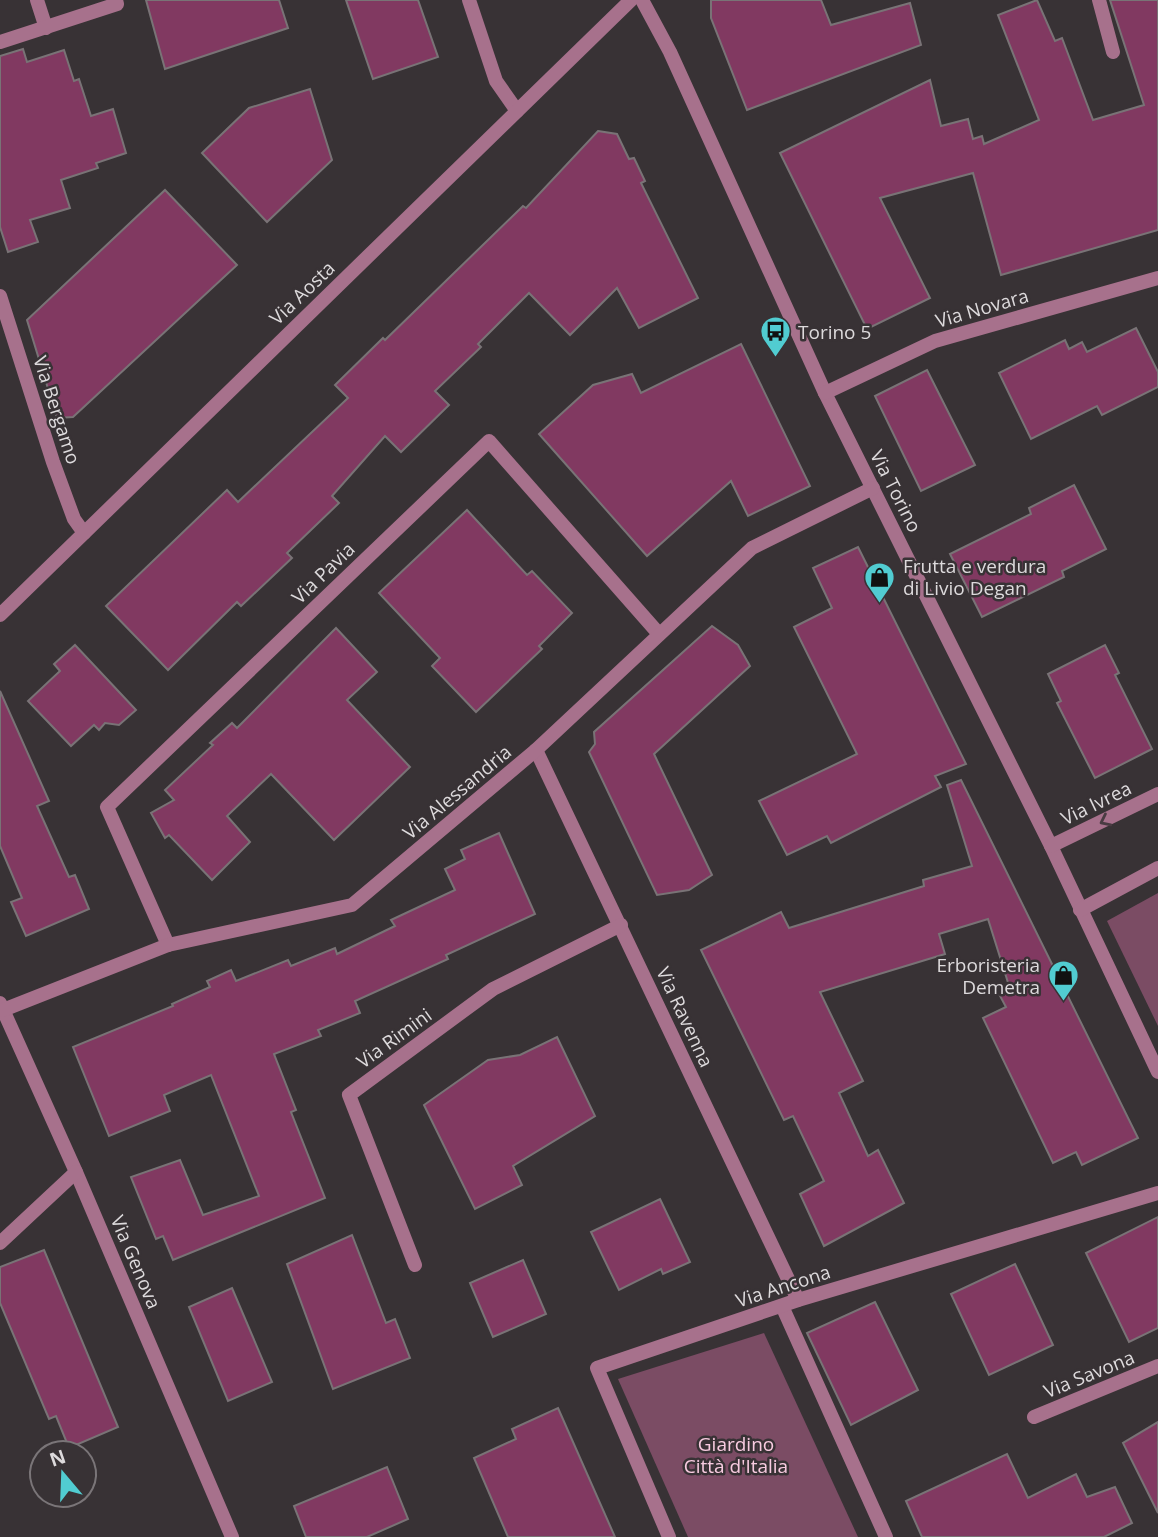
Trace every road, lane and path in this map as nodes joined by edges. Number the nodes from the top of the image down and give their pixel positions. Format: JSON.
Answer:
{"nodes":[{"id":1,"x":37,"y":0,"type":"edge"},
{"id":2,"x":116,"y":0,"type":"edge"},
{"id":3,"x":469,"y":0,"type":"edge"},
{"id":4,"x":631,"y":0,"type":"edge"},
{"id":5,"x":642,"y":0,"type":"edge"},
{"id":6,"x":1099,"y":0,"type":"edge"},
{"id":7,"x":46,"y":28,"type":"junction"},
{"id":8,"x":0,"y":43,"type":"edge"},
{"id":9,"x":1113,"y":52,"type":"dead end"},
{"id":10,"x":517,"y":111,"type":"junction"},
{"id":11,"x":1158,"y":278,"type":"edge"},
{"id":12,"x":0,"y":296,"type":"edge"},
{"id":13,"x":825,"y":393,"type":"junction"},
{"id":14,"x":873,"y":488,"type":"junction"},
{"id":15,"x":84,"y":533,"type":"junction"},
{"id":16,"x":0,"y":615,"type":"edge"},
{"id":17,"x":659,"y":634,"type":"junction"},
{"id":18,"x":536,"y":750,"type":"junction"},
{"id":19,"x":1158,"y":794,"type":"edge"},
{"id":20,"x":1051,"y":846,"type":"junction"},
{"id":21,"x":1158,"y":868,"type":"edge"},
{"id":22,"x":1080,"y":910,"type":"junction"},
{"id":23,"x":621,"y":925,"type":"junction"},
{"id":24,"x":168,"y":945,"type":"junction"},
{"id":25,"x":1,"y":1007,"type":"edge"},
{"id":26,"x":1158,"y":1072,"type":"edge"},
{"id":27,"x":76,"y":1172,"type":"junction"},
{"id":28,"x":1158,"y":1193,"type":"edge"},
{"id":29,"x":0,"y":1243,"type":"edge"},
{"id":30,"x":415,"y":1265,"type":"dead end"},
{"id":31,"x":797,"y":1300,"type":"junction"},
{"id":32,"x":782,"y":1306,"type":"junction"},
{"id":33,"x":1158,"y":1366,"type":"edge"},
{"id":34,"x":1034,"y":1417,"type":"dead end"},
{"id":35,"x":232,"y":1537,"type":"edge"},
{"id":36,"x":669,"y":1537,"type":"edge"},
{"id":37,"x":887,"y":1537,"type":"edge"}],
"edges":[{"from":1,"to":7,"type":"street"},
{"from":2,"to":7,"type":"street"},
{"from":3,"to":10,"type":"street"},
{"from":4,"to":10,"type":"street","name":"Via Aosta"},
{"from":5,"to":13,"type":"street","name":"Via Torino"},
{"from":6,"to":9,"type":"street"},
{"from":7,"to":8,"type":"street"},
{"from":10,"to":15,"type":"street","name":"Via Aosta"},
{"from":11,"to":13,"type":"street","name":"Via Novara"},
{"from":12,"to":15,"type":"street","name":"Via Bergamo"},
{"from":13,"to":14,"type":"street","name":"Via Torino"},
{"from":14,"to":17,"type":"street","name":"Via Alessandria"},
{"from":14,"to":20,"type":"street","name":"Via Torino"},
{"from":15,"to":16,"type":"street","name":"Via Aosta"},
{"from":17,"to":18,"type":"street","name":"Via Alessandria"},
{"from":17,"to":24,"type":"street","name":"Via Pavia"},
{"from":18,"to":23,"type":"street","name":"Via Ravenna"},
{"from":18,"to":24,"type":"street","name":"Via Alessandria"},
{"from":19,"to":20,"type":"street","name":"Via Ivrea","one_way":true},
{"from":20,"to":22,"type":"street","name":"Via Torino"},
{"from":21,"to":22,"type":"street"},
{"from":22,"to":26,"type":"street","name":"Via Torino"},
{"from":23,"to":30,"type":"street","name":"Via Rimini"},
{"from":23,"to":31,"type":"street","name":"Via Ravenna"},
{"from":24,"to":25,"type":"street","name":"Via Alessandria"},
{"from":25,"to":27,"type":"street","name":"Via Genova"},
{"from":27,"to":29,"type":"street"},
{"from":27,"to":35,"type":"street","name":"Via Genova"},
{"from":28,"to":31,"type":"street","name":"Via Ancona"},
{"from":31,"to":32,"type":"street","name":"Via Ancona"},
{"from":32,"to":36,"type":"street","name":"Via Ancona"},
{"from":32,"to":37,"type":"street"},
{"from":33,"to":34,"type":"street","name":"Via Savona"}]}
